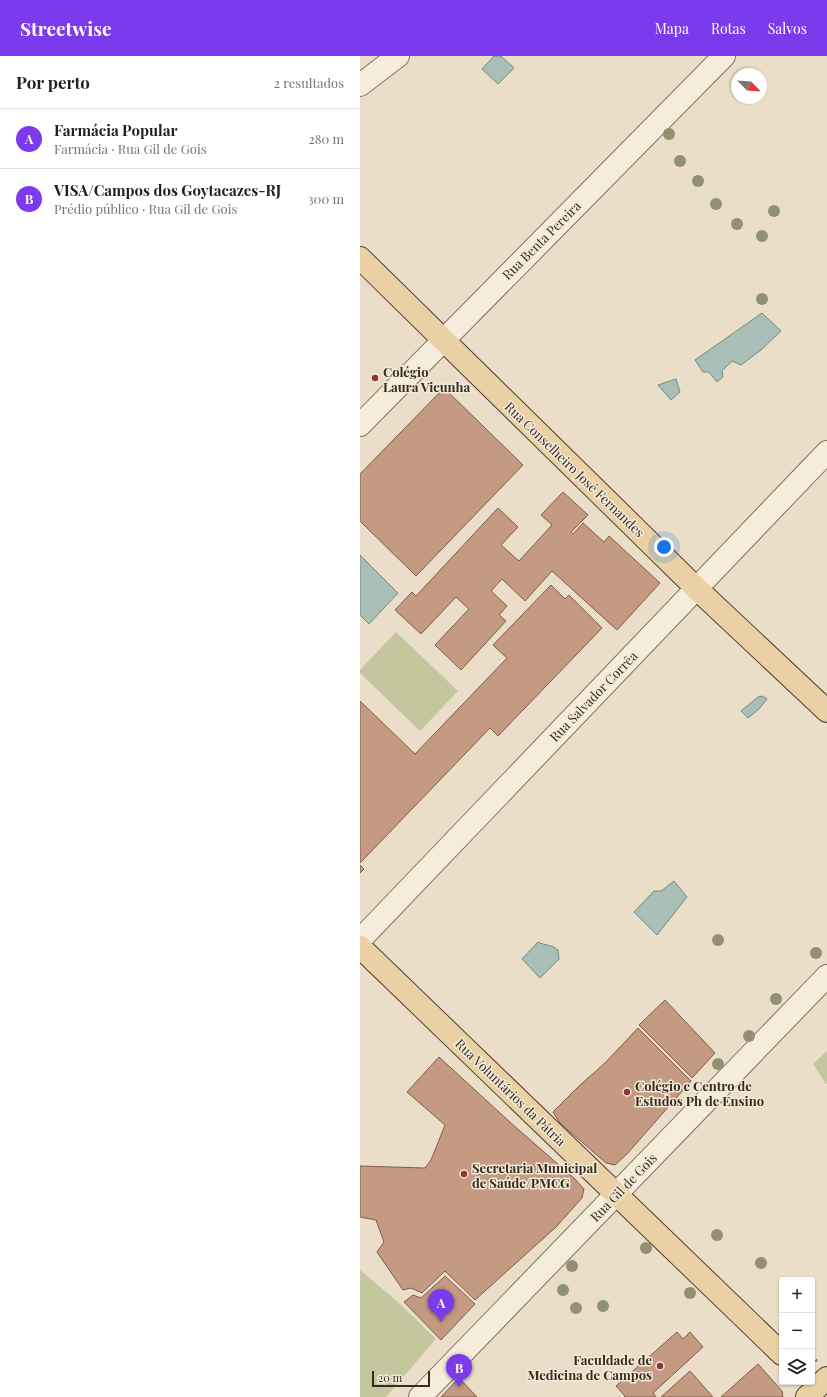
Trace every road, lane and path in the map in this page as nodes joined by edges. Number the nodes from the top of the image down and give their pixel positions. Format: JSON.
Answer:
{"nodes":[{"id":1,"x":398,"y":56,"type":"edge"},
{"id":2,"x":724,"y":56,"type":"edge"},
{"id":3,"x":360,"y":85,"type":"edge"},
{"id":4,"x":360,"y":258,"type":"edge"},
{"id":5,"x":443,"y":340,"type":"junction"},
{"id":6,"x":360,"y":425,"type":"edge"},
{"id":7,"x":827,"y":452,"type":"edge"},
{"id":8,"x":696,"y":588,"type":"junction"},
{"id":9,"x":827,"y":711,"type":"edge"},
{"id":10,"x":360,"y":940,"type":"edge"},
{"id":11,"x":360,"y":947,"type":"edge"},
{"id":12,"x":827,"y":976,"type":"edge"},
{"id":13,"x":617,"y":1193,"type":"junction"},
{"id":14,"x":779,"y":1351,"type":"edge"},
{"id":15,"x":420,"y":1397,"type":"edge"}],
"edges":[{"from":1,"to":3,"type":"street"},
{"from":2,"to":5,"type":"street","name":"Rua Benta Pereira"},
{"from":4,"to":5,"type":"main road","name":"Rua Conselheiro José Fernandes"},
{"from":5,"to":6,"type":"street","name":"Rua Benta Pereira"},
{"from":5,"to":8,"type":"main road","name":"Rua Conselheiro José Fernandes"},
{"from":7,"to":8,"type":"street","name":"Rua Salvador Corrêa"},
{"from":8,"to":9,"type":"main road","name":"Rua Conselheiro José Fernandes"},
{"from":8,"to":10,"type":"street","name":"Rua Salvador Corrêa"},
{"from":11,"to":13,"type":"main road","name":"Rua Voluntários da Pátria"},
{"from":12,"to":13,"type":"street","name":"Rua Gil de Gois"},
{"from":13,"to":14,"type":"main road","name":"Rua Voluntários da Pátria"},
{"from":13,"to":15,"type":"street","name":"Rua Gil de Gois"}]}
